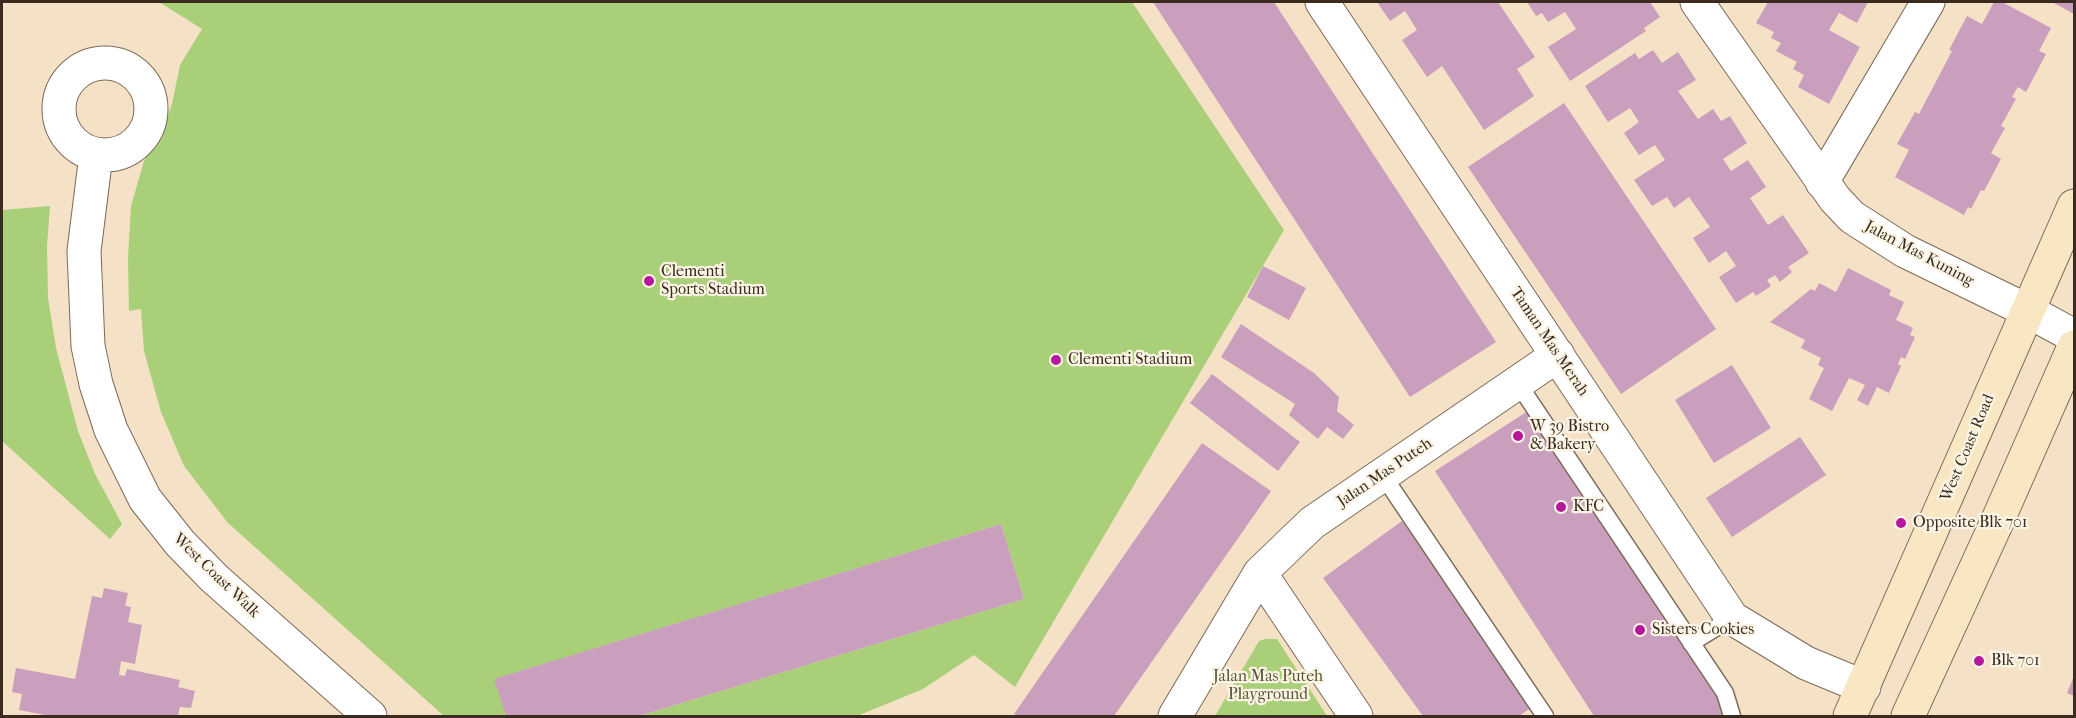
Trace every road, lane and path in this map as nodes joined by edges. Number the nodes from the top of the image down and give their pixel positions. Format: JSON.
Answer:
{"nodes":[{"id":1,"x":1322,"y":2,"type":"edge"},
{"id":2,"x":1696,"y":2,"type":"edge"},
{"id":3,"x":1928,"y":2,"type":"edge"},
{"id":4,"x":96,"y":155,"type":"dead end"},
{"id":5,"x":1822,"y":182,"type":"junction"},
{"id":6,"x":2074,"y":206,"type":"edge"},
{"id":7,"x":2028,"y":311,"type":"junction"},
{"id":8,"x":2074,"y":336,"type":"edge"},
{"id":9,"x":2074,"y":347,"type":"edge"},
{"id":10,"x":1558,"y":355,"type":"junction"},
{"id":11,"x":1517,"y":382,"type":"junction"},
{"id":12,"x":1382,"y":474,"type":"junction"},
{"id":13,"x":1260,"y":573,"type":"junction"},
{"id":14,"x":1732,"y":618,"type":"junction"},
{"id":15,"x":1691,"y":643,"type":"junction"},
{"id":16,"x":1864,"y":687,"type":"junction"},
{"id":17,"x":370,"y":717,"type":"edge"},
{"id":18,"x":1174,"y":717,"type":"edge"},
{"id":19,"x":1356,"y":717,"type":"edge"},
{"id":20,"x":1545,"y":717,"type":"edge"},
{"id":21,"x":1732,"y":717,"type":"edge"},
{"id":22,"x":1850,"y":717,"type":"edge"},
{"id":23,"x":1908,"y":717,"type":"edge"}],
"edges":[{"from":1,"to":10,"type":"street","name":"Taman Mas Merah"},
{"from":2,"to":5,"type":"street","name":"Jalan Mas Kuning"},
{"from":3,"to":5,"type":"street"},
{"from":4,"to":17,"type":"street","name":"West Coast Walk"},
{"from":5,"to":7,"type":"street","name":"Jalan Mas Kuning"},
{"from":6,"to":7,"type":"main road","name":"West Coast Road"},
{"from":7,"to":8,"type":"street"},
{"from":7,"to":16,"type":"main road","name":"West Coast Road"},
{"from":9,"to":23,"type":"main road"},
{"from":10,"to":11,"type":"street","name":"Jalan Mas Puteh"},
{"from":10,"to":14,"type":"street","name":"Taman Mas Merah"},
{"from":11,"to":12,"type":"street","name":"Jalan Mas Puteh"},
{"from":11,"to":15,"type":"lane"},
{"from":12,"to":13,"type":"street","name":"Jalan Mas Puteh"},
{"from":12,"to":20,"type":"lane"},
{"from":13,"to":18,"type":"street","name":"Jalan Mas Puteh"},
{"from":13,"to":19,"type":"street"},
{"from":14,"to":15,"type":"lane"},
{"from":14,"to":16,"type":"street","name":"Taman Mas Merah"},
{"from":15,"to":21,"type":"lane"},
{"from":16,"to":22,"type":"main road","name":"West Coast Road"}]}
